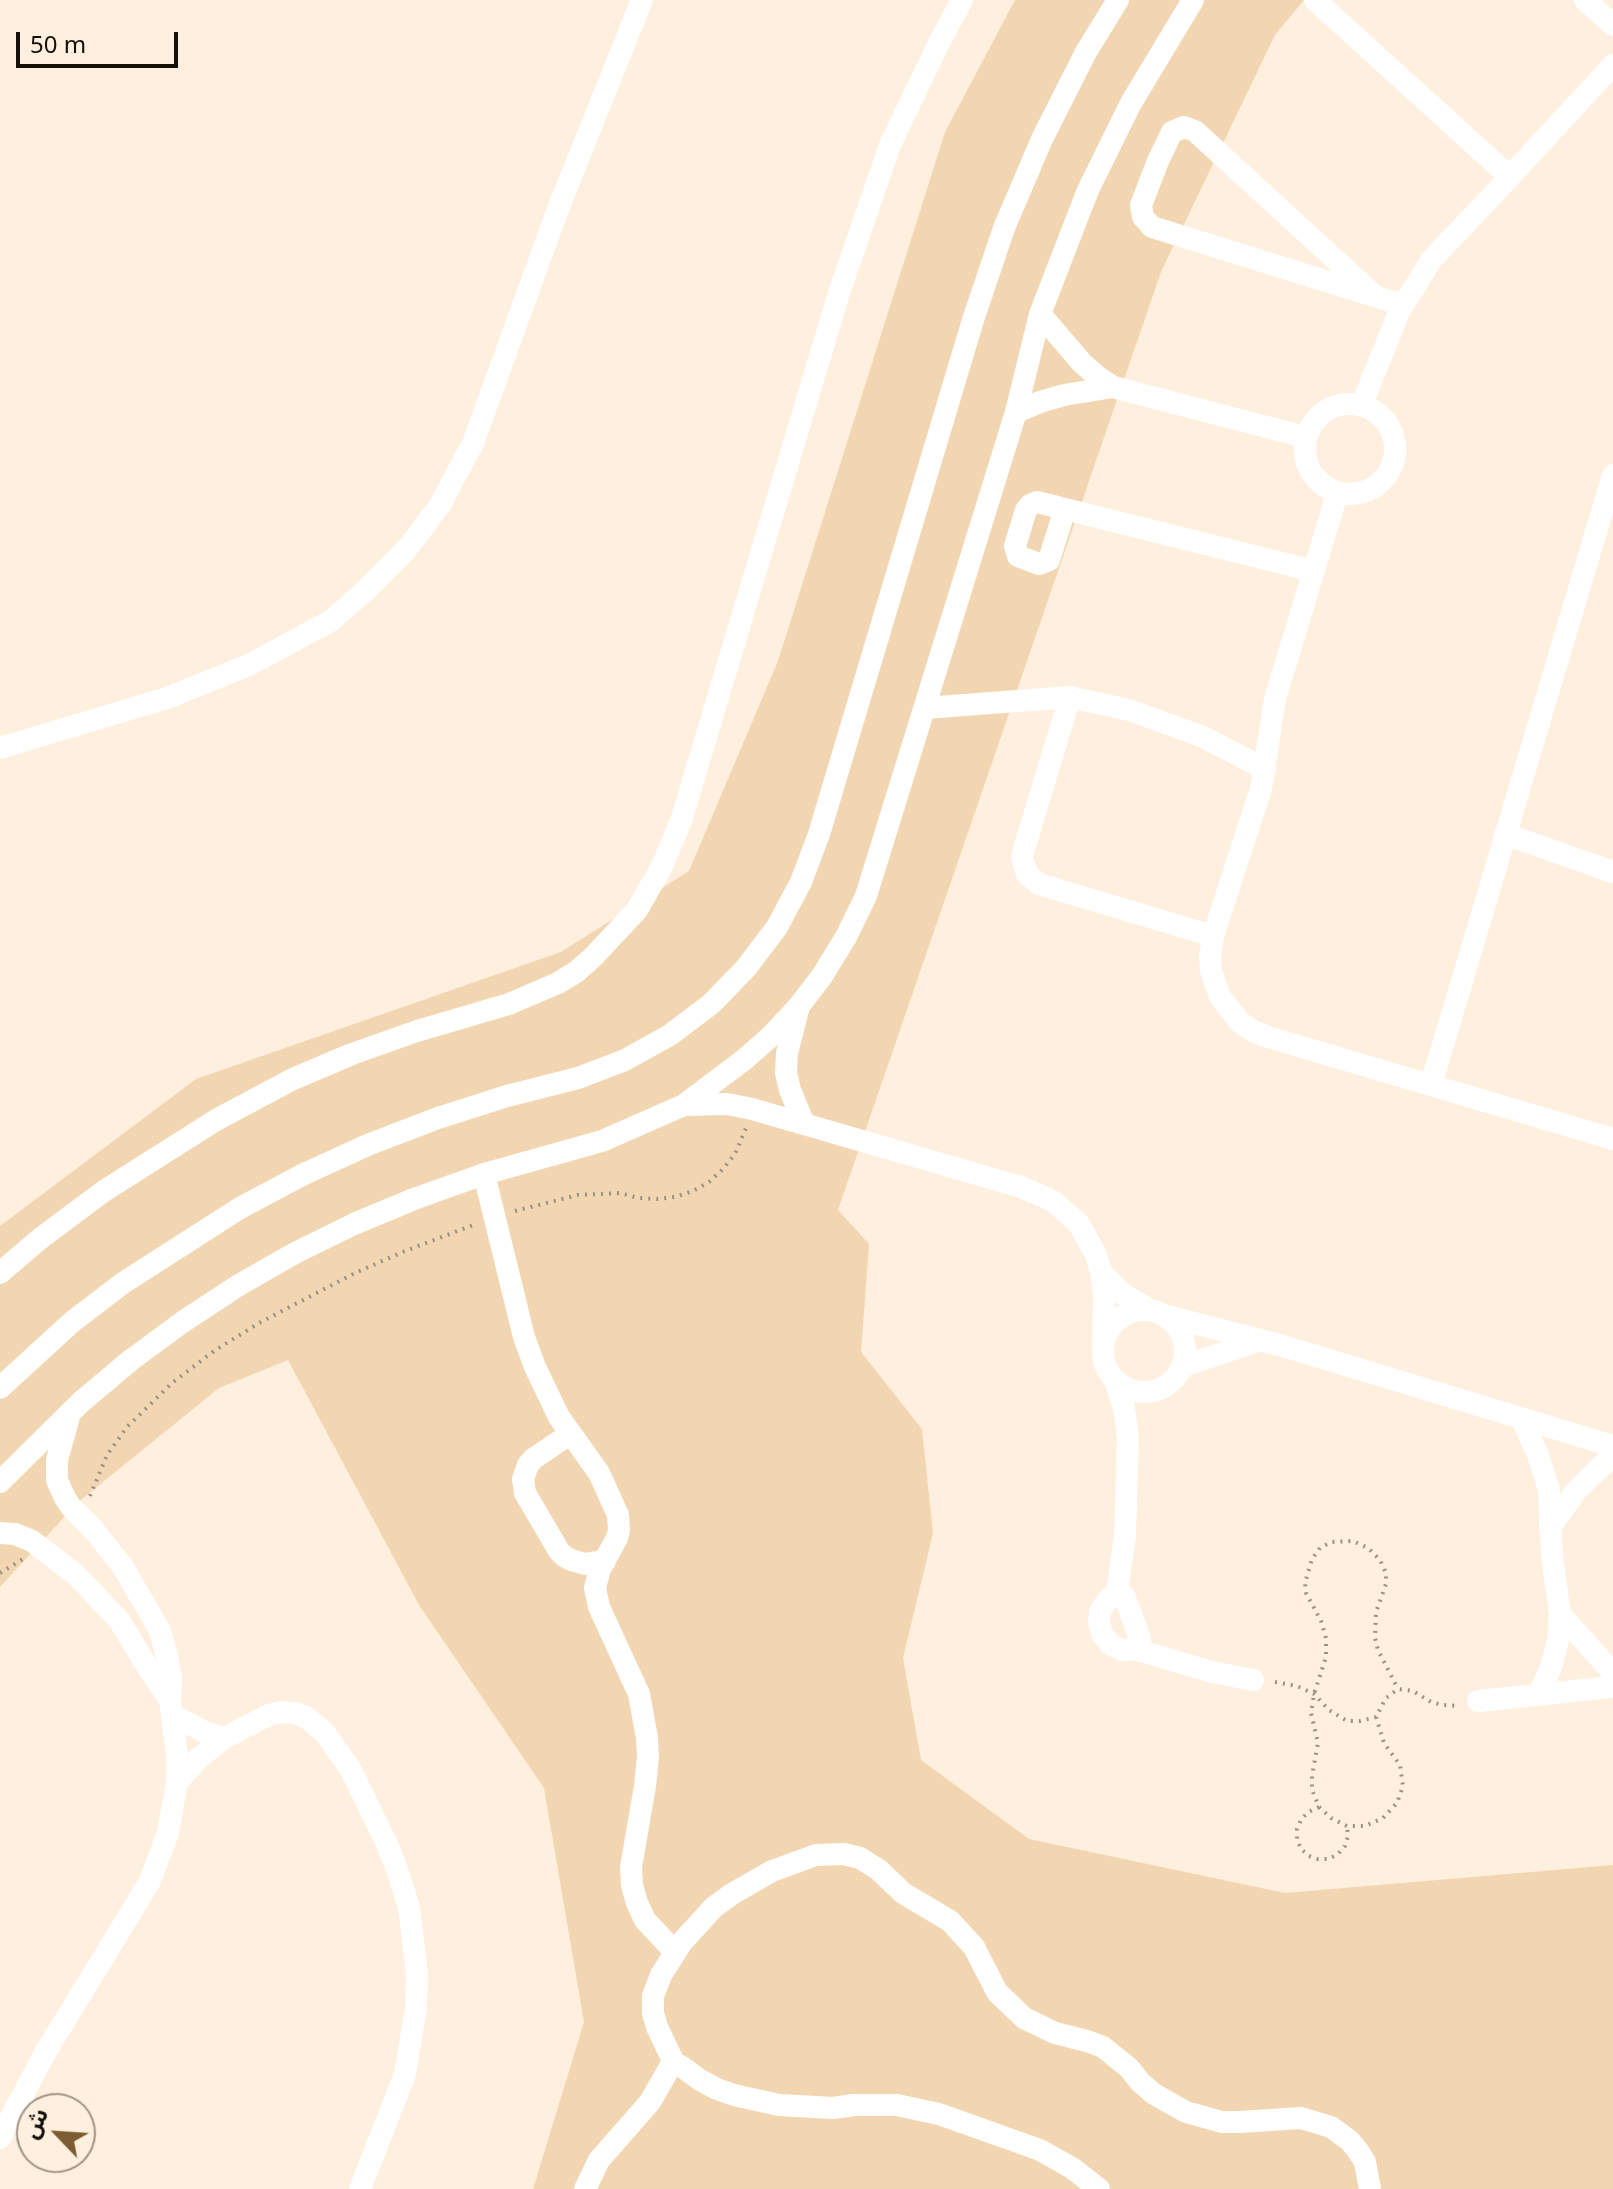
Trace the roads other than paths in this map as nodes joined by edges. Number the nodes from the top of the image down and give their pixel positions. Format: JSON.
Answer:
{"nodes":[{"id":1,"x":642,"y":0,"type":"edge"},
{"id":2,"x":962,"y":0,"type":"edge"},
{"id":3,"x":1118,"y":0,"type":"edge"},
{"id":4,"x":1193,"y":0,"type":"edge"},
{"id":5,"x":1315,"y":0,"type":"edge"},
{"id":6,"x":1585,"y":0,"type":"edge"},
{"id":7,"x":1613,"y":25,"type":"edge"},
{"id":8,"x":1613,"y":65,"type":"edge"},
{"id":9,"x":1510,"y":177,"type":"junction"},
{"id":10,"x":1375,"y":296,"type":"junction"},
{"id":11,"x":1403,"y":305,"type":"junction"},
{"id":12,"x":1040,"y":314,"type":"junction"},
{"id":13,"x":1113,"y":387,"type":"junction"},
{"id":14,"x":1362,"y":404,"type":"junction"},
{"id":15,"x":1016,"y":412,"type":"junction"},
{"id":16,"x":1305,"y":437,"type":"junction"},
{"id":17,"x":1613,"y":475,"type":"edge"},
{"id":18,"x":1337,"y":494,"type":"junction"},
{"id":19,"x":1065,"y":509,"type":"dead end"},
{"id":20,"x":1314,"y":571,"type":"junction"},
{"id":21,"x":1070,"y":697,"type":"junction"},
{"id":22,"x":925,"y":708,"type":"junction"},
{"id":23,"x":0,"y":748,"type":"edge"},
{"id":24,"x":1265,"y":769,"type":"junction"},
{"id":25,"x":1505,"y":834,"type":"junction"},
{"id":26,"x":1613,"y":872,"type":"edge"},
{"id":27,"x":1213,"y":936,"type":"junction"},
{"id":28,"x":799,"y":1006,"type":"junction"},
{"id":29,"x":1431,"y":1085,"type":"junction"},
{"id":30,"x":684,"y":1105,"type":"junction"},
{"id":31,"x":804,"y":1124,"type":"junction"},
{"id":32,"x":1613,"y":1139,"type":"edge"},
{"id":33,"x":484,"y":1174,"type":"junction"},
{"id":34,"x":1101,"y":1272,"type":"junction"},
{"id":35,"x":0,"y":1273,"type":"edge"},
{"id":36,"x":1158,"y":1313,"type":"junction"},
{"id":37,"x":1260,"y":1340,"type":"junction"},
{"id":38,"x":1103,"y":1346,"type":"junction"},
{"id":39,"x":1183,"y":1366,"type":"junction"},
{"id":40,"x":1115,"y":1380,"type":"junction"},
{"id":41,"x":0,"y":1388,"type":"edge"},
{"id":42,"x":1156,"y":1391,"type":"junction"},
{"id":43,"x":70,"y":1413,"type":"junction"},
{"id":44,"x":1522,"y":1419,"type":"junction"},
{"id":45,"x":570,"y":1434,"type":"junction"},
{"id":46,"x":1128,"y":1438,"type":"junction"},
{"id":47,"x":1613,"y":1446,"type":"edge"},
{"id":48,"x":1613,"y":1455,"type":"edge"},
{"id":49,"x":0,"y":1482,"type":"edge"},
{"id":50,"x":1550,"y":1527,"type":"junction"},
{"id":51,"x":0,"y":1533,"type":"edge"},
{"id":52,"x":605,"y":1561,"type":"junction"},
{"id":53,"x":1117,"y":1592,"type":"junction"},
{"id":54,"x":1560,"y":1614,"type":"junction"},
{"id":55,"x":1134,"y":1649,"type":"junction"},
{"id":56,"x":1613,"y":1673,"type":"edge"},
{"id":57,"x":1253,"y":1680,"type":"road end"},
{"id":58,"x":1613,"y":1687,"type":"edge"},
{"id":59,"x":1539,"y":1694,"type":"junction"},
{"id":60,"x":1478,"y":1701,"type":"road end"},
{"id":61,"x":171,"y":1707,"type":"junction"},
{"id":62,"x":224,"y":1738,"type":"junction"},
{"id":63,"x":177,"y":1782,"type":"junction"},
{"id":64,"x":675,"y":1952,"type":"junction"},
{"id":65,"x":675,"y":2065,"type":"junction"},
{"id":66,"x":0,"y":2138,"type":"edge"},
{"id":67,"x":360,"y":2189,"type":"edge"},
{"id":68,"x":585,"y":2189,"type":"edge"},
{"id":69,"x":1099,"y":2189,"type":"edge"},
{"id":70,"x":1370,"y":2189,"type":"edge"}],
"edges":[{"from":1,"to":23,"type":"street"},
{"from":2,"to":35,"type":"street"},
{"from":3,"to":41,"type":"street"},
{"from":4,"to":12,"type":"street"},
{"from":5,"to":9,"type":"street"},
{"from":6,"to":7,"type":"street"},
{"from":8,"to":9,"type":"street"},
{"from":9,"to":11,"type":"street"},
{"from":10,"to":10,"type":"street"},
{"from":10,"to":11,"type":"street"},
{"from":11,"to":14,"type":"street"},
{"from":12,"to":13,"type":"street"},
{"from":12,"to":15,"type":"street"},
{"from":13,"to":15,"type":"street"},
{"from":13,"to":16,"type":"street"},
{"from":14,"to":16,"type":"street"},
{"from":14,"to":18,"type":"street"},
{"from":15,"to":22,"type":"street"},
{"from":16,"to":18,"type":"street"},
{"from":17,"to":25,"type":"street"},
{"from":18,"to":20,"type":"street"},
{"from":19,"to":20,"type":"street"},
{"from":20,"to":24,"type":"street"},
{"from":21,"to":22,"type":"street"},
{"from":21,"to":24,"type":"street"},
{"from":21,"to":27,"type":"street"},
{"from":22,"to":28,"type":"street"},
{"from":24,"to":27,"type":"street"},
{"from":25,"to":26,"type":"street"},
{"from":25,"to":29,"type":"street"},
{"from":27,"to":29,"type":"street"},
{"from":28,"to":30,"type":"street"},
{"from":28,"to":31,"type":"street"},
{"from":29,"to":32,"type":"street"},
{"from":30,"to":31,"type":"street"},
{"from":30,"to":33,"type":"street"},
{"from":31,"to":34,"type":"street"},
{"from":33,"to":43,"type":"street"},
{"from":33,"to":45,"type":"street"},
{"from":34,"to":36,"type":"street"},
{"from":34,"to":38,"type":"street"},
{"from":36,"to":37,"type":"street"},
{"from":36,"to":38,"type":"street"},
{"from":36,"to":39,"type":"street"},
{"from":37,"to":39,"type":"street"},
{"from":37,"to":44,"type":"street"},
{"from":38,"to":40,"type":"street"},
{"from":39,"to":42,"type":"street"},
{"from":40,"to":42,"type":"street"},
{"from":40,"to":46,"type":"street"},
{"from":42,"to":46,"type":"street"},
{"from":43,"to":49,"type":"street"},
{"from":43,"to":61,"type":"street"},
{"from":44,"to":47,"type":"street"},
{"from":44,"to":50,"type":"street"},
{"from":45,"to":52,"type":"street"},
{"from":45,"to":52,"type":"street"},
{"from":46,"to":53,"type":"street"},
{"from":48,"to":50,"type":"street"},
{"from":50,"to":54,"type":"street"},
{"from":51,"to":61,"type":"street"},
{"from":52,"to":64,"type":"street"},
{"from":53,"to":55,"type":"street"},
{"from":53,"to":55,"type":"street"},
{"from":54,"to":56,"type":"street"},
{"from":54,"to":59,"type":"street"},
{"from":55,"to":57,"type":"street"},
{"from":58,"to":59,"type":"street"},
{"from":59,"to":60,"type":"street"},
{"from":61,"to":62,"type":"street"},
{"from":61,"to":63,"type":"street"},
{"from":62,"to":63,"type":"street"},
{"from":62,"to":67,"type":"street"},
{"from":63,"to":66,"type":"street"},
{"from":64,"to":65,"type":"street"},
{"from":64,"to":70,"type":"street"},
{"from":65,"to":68,"type":"street"},
{"from":65,"to":69,"type":"street"}]}
